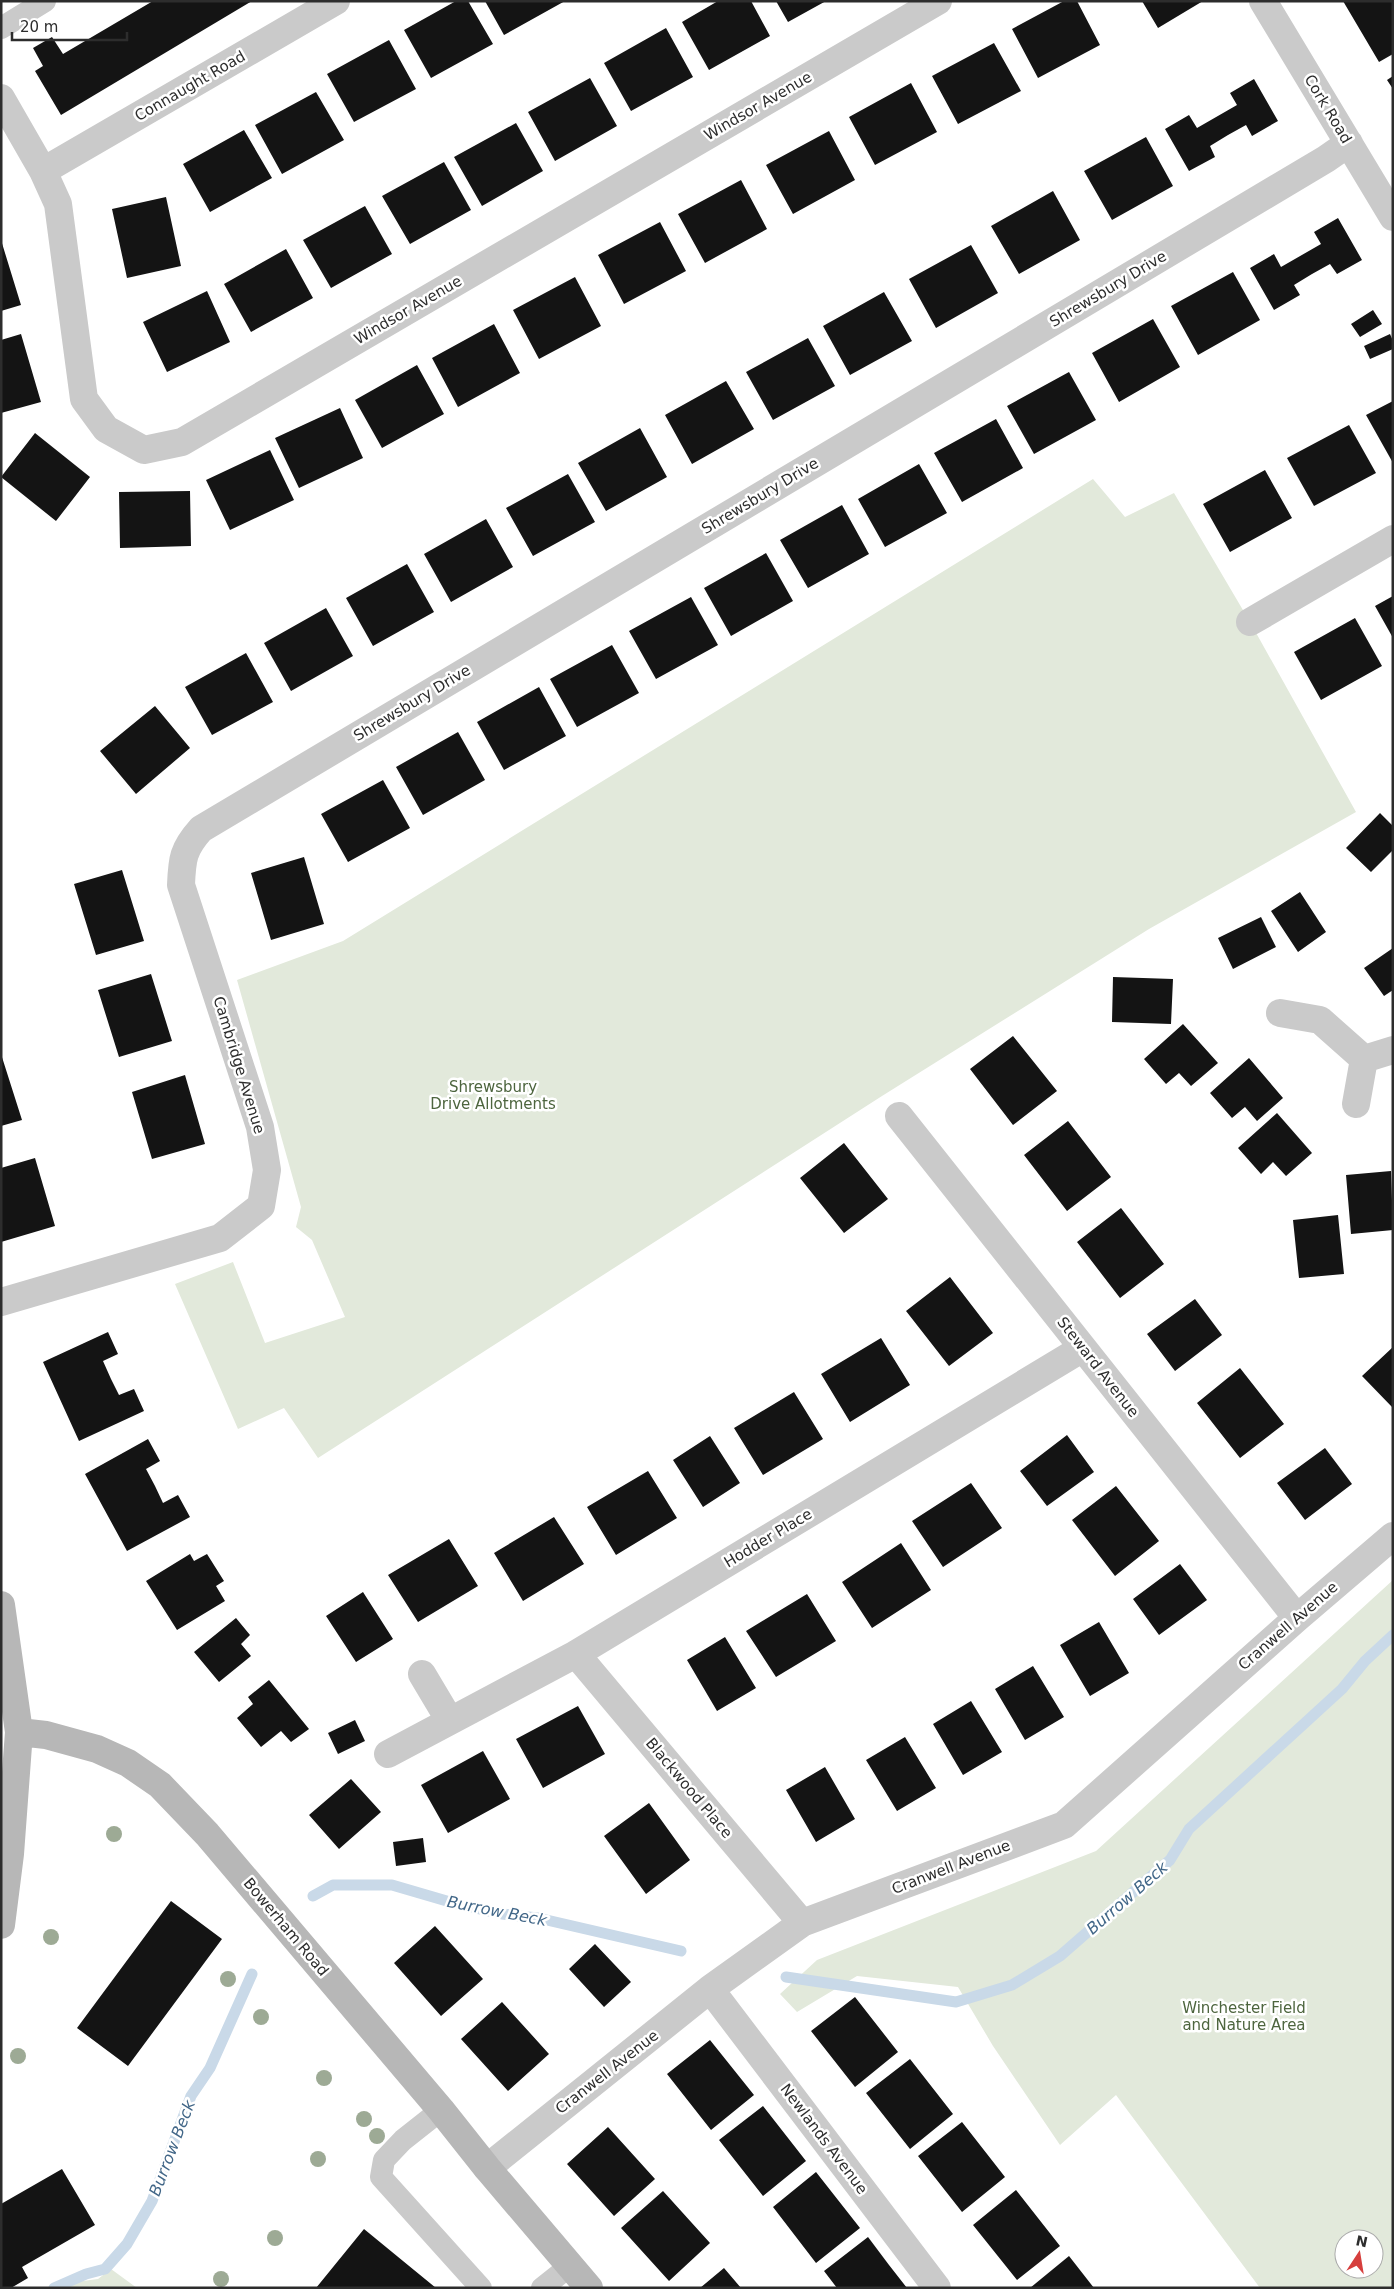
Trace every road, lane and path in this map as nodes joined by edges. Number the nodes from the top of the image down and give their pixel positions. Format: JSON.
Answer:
{"nodes":[{"id":1,"x":45,"y":1,"type":"edge"},
{"id":2,"x":336,"y":1,"type":"edge"},
{"id":3,"x":938,"y":1,"type":"edge"},
{"id":4,"x":1263,"y":1,"type":"edge"},
{"id":5,"x":1,"y":28,"type":"edge"},
{"id":6,"x":1,"y":98,"type":"edge"},
{"id":7,"x":1349,"y":143,"type":"junction"},
{"id":8,"x":43,"y":170,"type":"junction"},
{"id":9,"x":1393,"y":217,"type":"edge"},
{"id":10,"x":1393,"y":540,"type":"edge"},
{"id":11,"x":1250,"y":622,"type":"dead end"},
{"id":12,"x":182,"y":859,"type":"joint"},
{"id":13,"x":1280,"y":1013,"type":"dead end"},
{"id":14,"x":1393,"y":1050,"type":"edge"},
{"id":15,"x":1364,"y":1059,"type":"junction"},
{"id":16,"x":1356,"y":1104,"type":"dead end"},
{"id":17,"x":899,"y":1116,"type":"dead end"},
{"id":18,"x":1,"y":1302,"type":"edge"},
{"id":19,"x":1082,"y":1348,"type":"junction"},
{"id":20,"x":1393,"y":1536,"type":"edge"},
{"id":21,"x":1,"y":1605,"type":"edge"},
{"id":22,"x":1297,"y":1618,"type":"junction"},
{"id":23,"x":576,"y":1654,"type":"junction"},
{"id":24,"x":422,"y":1674,"type":"dead end"},
{"id":25,"x":450,"y":1722,"type":"junction"},
{"id":26,"x":19,"y":1732,"type":"junction"},
{"id":27,"x":388,"y":1754,"type":"dead end"},
{"id":28,"x":802,"y":1923,"type":"junction"},
{"id":29,"x":1,"y":1925,"type":"edge"},
{"id":30,"x":710,"y":1990,"type":"junction"},
{"id":31,"x":442,"y":2110,"type":"junction"},
{"id":32,"x":488,"y":2168,"type":"junction"},
{"id":33,"x":571,"y":2265,"type":"junction"},
{"id":34,"x":481,"y":2288,"type":"edge"},
{"id":35,"x":542,"y":2288,"type":"edge"},
{"id":36,"x":589,"y":2288,"type":"edge"},
{"id":37,"x":937,"y":2288,"type":"edge"}],
"edges":[{"from":1,"to":5,"type":"lane"},
{"from":2,"to":8,"type":"street","name":"Connaught Road"},
{"from":3,"to":8,"type":"street","name":"Windsor Avenue"},
{"from":4,"to":7,"type":"street","name":"Cork Road"},
{"from":6,"to":8,"type":"street","name":"Windsor Avenue"},
{"from":7,"to":9,"type":"street","name":"Cork Road"},
{"from":7,"to":12,"type":"street","name":"Shrewsbury Drive"},
{"from":10,"to":11,"type":"street"},
{"from":12,"to":18,"type":"street","name":"Cambridge Avenue"},
{"from":13,"to":15,"type":"street"},
{"from":14,"to":15,"type":"street"},
{"from":15,"to":16,"type":"street"},
{"from":17,"to":19,"type":"street","name":"Steward Avenue"},
{"from":19,"to":22,"type":"street","name":"Steward Avenue"},
{"from":19,"to":23,"type":"street","name":"Hodder Place"},
{"from":20,"to":22,"type":"street","name":"Cranwell Avenue"},
{"from":21,"to":26,"type":"street"},
{"from":22,"to":28,"type":"street","name":"Cranwell Avenue"},
{"from":23,"to":25,"type":"street","name":"Hodder Place"},
{"from":23,"to":28,"type":"street","name":"Blackwood Place"},
{"from":24,"to":25,"type":"street"},
{"from":25,"to":27,"type":"street","name":"Hodder Place"},
{"from":26,"to":29,"type":"street"},
{"from":26,"to":31,"type":"street","name":"Bowerham Road"},
{"from":28,"to":30,"type":"street","name":"Cranwell Avenue"},
{"from":30,"to":32,"type":"street","name":"Cranwell Avenue"},
{"from":30,"to":37,"type":"street","name":"Newlands Avenue"},
{"from":31,"to":32,"type":"street","name":"Bowerham Road"},
{"from":31,"to":34,"type":"lane"},
{"from":32,"to":33,"type":"street","name":"Bowerham Road"},
{"from":33,"to":35,"type":"lane"},
{"from":33,"to":36,"type":"street","name":"Bowerham Road"}]}
